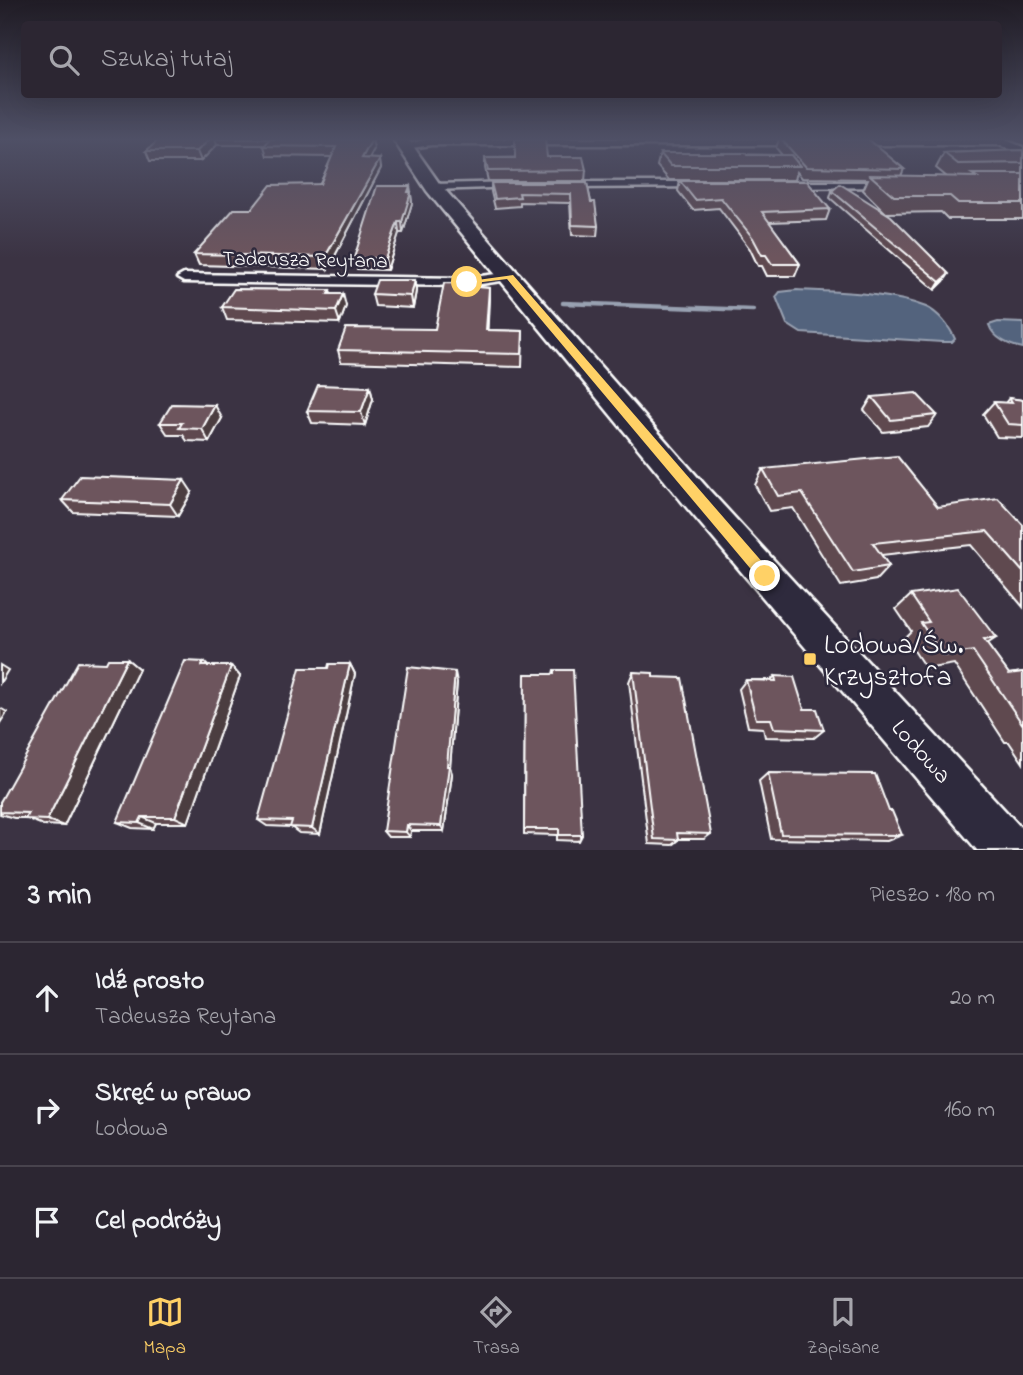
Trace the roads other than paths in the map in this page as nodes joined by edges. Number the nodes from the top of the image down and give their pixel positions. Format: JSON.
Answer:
{"nodes":[{"id":1,"x":427,"y":179,"type":"edge"},
{"id":2,"x":898,"y":184,"type":"edge"},
{"id":3,"x":535,"y":185,"type":"edge"},
{"id":4,"x":549,"y":185,"type":"edge"},
{"id":5,"x":715,"y":185,"type":"edge"},
{"id":6,"x":765,"y":185,"type":"edge"},
{"id":7,"x":433,"y":187,"type":"junction"},
{"id":8,"x":510,"y":276,"type":"junction"},
{"id":9,"x":184,"y":278,"type":"dead end"},
{"id":10,"x":1006,"y":849,"type":"edge"}],
"edges":[{"from":1,"to":7,"type":"street","name":"Lodowa"},
{"from":2,"to":6,"type":"street"},
{"from":3,"to":7,"type":"street"},
{"from":4,"to":5,"type":"street"},
{"from":7,"to":8,"type":"street","name":"Lodowa"},
{"from":8,"to":9,"type":"street","name":"Tadeusza Reytana"},
{"from":8,"to":10,"type":"street","name":"Lodowa"}]}
